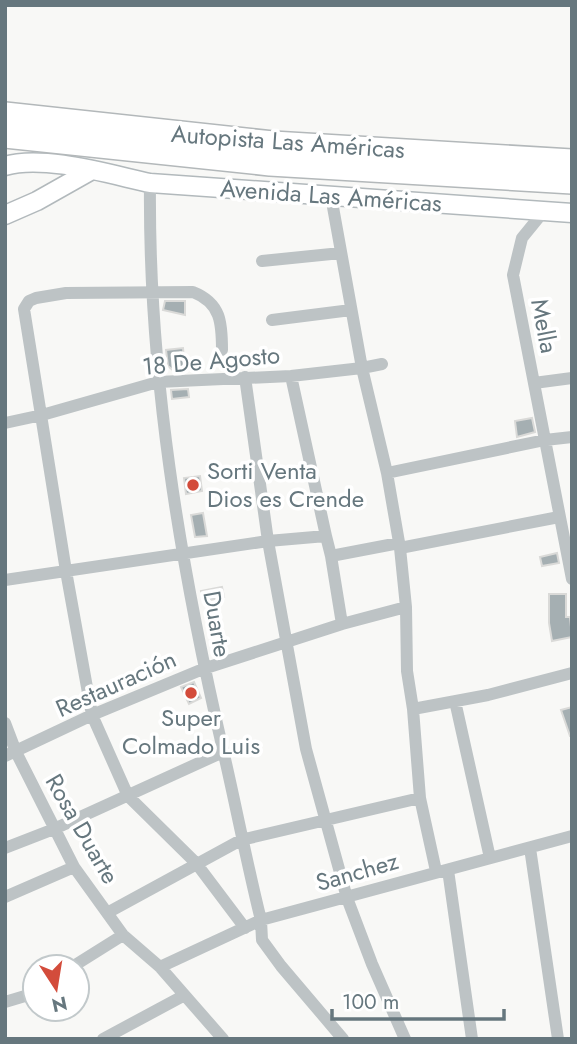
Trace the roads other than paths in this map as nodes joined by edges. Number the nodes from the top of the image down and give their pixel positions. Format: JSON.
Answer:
{"nodes":[{"id":1,"x":5,"y":114,"type":"edge"},
{"id":2,"x":5,"y":136,"type":"edge"},
{"id":3,"x":572,"y":161,"type":"edge"},
{"id":4,"x":5,"y":166,"type":"edge"},
{"id":5,"x":92,"y":170,"type":"junction"},
{"id":6,"x":150,"y":183,"type":"junction"},
{"id":7,"x":572,"y":183,"type":"edge"},
{"id":8,"x":331,"y":196,"type":"junction"},
{"id":9,"x":544,"y":211,"type":"junction"},
{"id":10,"x":572,"y":213,"type":"edge"},
{"id":11,"x":5,"y":215,"type":"edge"},
{"id":12,"x":341,"y":253,"type":"junction"},
{"id":13,"x":262,"y":261,"type":"dead end"},
{"id":14,"x":153,"y":293,"type":"junction"},
{"id":15,"x":351,"y":310,"type":"junction"},
{"id":16,"x":272,"y":320,"type":"dead end"},
{"id":17,"x":222,"y":350,"type":"dead end"},
{"id":18,"x":382,"y":364,"type":"dead end"},
{"id":19,"x":362,"y":368,"type":"junction"},
{"id":20,"x":291,"y":376,"type":"junction"},
{"id":21,"x":245,"y":377,"type":"junction"},
{"id":22,"x":572,"y":378,"type":"edge"},
{"id":23,"x":158,"y":382,"type":"junction"},
{"id":24,"x":534,"y":383,"type":"junction"},
{"id":25,"x":42,"y":415,"type":"junction"},
{"id":26,"x":5,"y":423,"type":"edge"},
{"id":27,"x":572,"y":437,"type":"edge"},
{"id":28,"x":545,"y":440,"type":"junction"},
{"id":29,"x":387,"y":474,"type":"junction"},
{"id":30,"x":559,"y":517,"type":"junction"},
{"id":31,"x":326,"y":536,"type":"junction"},
{"id":32,"x":268,"y":541,"type":"junction"},
{"id":33,"x":399,"y":545,"type":"junction"},
{"id":34,"x":184,"y":554,"type":"junction"},
{"id":35,"x":331,"y":556,"type":"junction"},
{"id":36,"x":66,"y":571,"type":"junction"},
{"id":37,"x":572,"y":579,"type":"edge"},
{"id":38,"x":5,"y":580,"type":"edge"},
{"id":39,"x":406,"y":607,"type":"junction"},
{"id":40,"x":342,"y":624,"type":"junction"},
{"id":41,"x":287,"y":641,"type":"junction"},
{"id":42,"x":203,"y":668,"type":"junction"},
{"id":43,"x":572,"y":673,"type":"edge"},
{"id":44,"x":455,"y":701,"type":"junction"},
{"id":45,"x":413,"y":709,"type":"junction"},
{"id":46,"x":92,"y":715,"type":"junction"},
{"id":47,"x":5,"y":723,"type":"edge"},
{"id":48,"x":223,"y":752,"type":"junction"},
{"id":49,"x":11,"y":754,"type":"edge"},
{"id":50,"x":128,"y":796,"type":"junction"},
{"id":51,"x":421,"y":798,"type":"junction"},
{"id":52,"x":327,"y":819,"type":"junction"},
{"id":53,"x":54,"y":829,"type":"junction"},
{"id":54,"x":572,"y":836,"type":"edge"},
{"id":55,"x":241,"y":840,"type":"junction"},
{"id":56,"x":5,"y":848,"type":"edge"},
{"id":57,"x":530,"y":848,"type":"junction"},
{"id":58,"x":490,"y":858,"type":"junction"},
{"id":59,"x":196,"y":863,"type":"junction"},
{"id":60,"x":74,"y":867,"type":"junction"},
{"id":61,"x":442,"y":871,"type":"junction"},
{"id":62,"x":5,"y":897,"type":"edge"},
{"id":63,"x":347,"y":898,"type":"junction"},
{"id":64,"x":107,"y":913,"type":"junction"},
{"id":65,"x":261,"y":920,"type":"junction"},
{"id":66,"x":245,"y":928,"type":"junction"},
{"id":67,"x":123,"y":935,"type":"junction"},
{"id":68,"x":91,"y":955,"type":"edge"},
{"id":69,"x":160,"y":967,"type":"junction"},
{"id":70,"x":183,"y":996,"type":"junction"},
{"id":71,"x":103,"y":1039,"type":"edge"},
{"id":72,"x":223,"y":1039,"type":"edge"},
{"id":73,"x":343,"y":1039,"type":"edge"},
{"id":74,"x":405,"y":1039,"type":"edge"},
{"id":75,"x":472,"y":1039,"type":"edge"},
{"id":76,"x":557,"y":1039,"type":"edge"}],
"edges":[{"from":1,"to":3,"type":"highway","name":"Autopista Las Américas"},
{"from":2,"to":7,"type":"highway","name":"Autopista Las Américas"},
{"from":4,"to":5,"type":"main road","name":"Avenida Las Américas"},
{"from":5,"to":6,"type":"main road","name":"Avenida Las Américas"},
{"from":5,"to":11,"type":"main road"},
{"from":6,"to":8,"type":"main road","name":"Avenida Las Américas"},
{"from":6,"to":14,"type":"street","name":"Duarte"},
{"from":8,"to":9,"type":"main road","name":"Avenida Las Américas"},
{"from":8,"to":12,"type":"street"},
{"from":9,"to":10,"type":"main road","name":"Avenida Las Américas"},
{"from":9,"to":24,"type":"street","name":"Mella"},
{"from":12,"to":13,"type":"street"},
{"from":12,"to":15,"type":"street"},
{"from":14,"to":17,"type":"street"},
{"from":14,"to":23,"type":"street","name":"Duarte"},
{"from":14,"to":25,"type":"street"},
{"from":15,"to":16,"type":"street"},
{"from":15,"to":19,"type":"street"},
{"from":18,"to":19,"type":"street","name":"18 De Agosto"},
{"from":19,"to":20,"type":"street","name":"18 De Agosto"},
{"from":19,"to":29,"type":"street"},
{"from":20,"to":21,"type":"street","name":"18 De Agosto"},
{"from":20,"to":31,"type":"street"},
{"from":21,"to":23,"type":"street","name":"18 De Agosto"},
{"from":21,"to":32,"type":"street"},
{"from":22,"to":24,"type":"street"},
{"from":23,"to":25,"type":"street","name":"18 De Agosto"},
{"from":23,"to":34,"type":"street","name":"Duarte"},
{"from":24,"to":28,"type":"street","name":"Mella"},
{"from":25,"to":26,"type":"street","name":"18 De Agosto"},
{"from":25,"to":36,"type":"street"},
{"from":27,"to":28,"type":"street"},
{"from":28,"to":29,"type":"street"},
{"from":28,"to":30,"type":"street","name":"Mella"},
{"from":29,"to":33,"type":"street"},
{"from":30,"to":33,"type":"street"},
{"from":30,"to":37,"type":"street","name":"Mella"},
{"from":31,"to":32,"type":"street"},
{"from":31,"to":35,"type":"street"},
{"from":32,"to":34,"type":"street"},
{"from":32,"to":41,"type":"street"},
{"from":33,"to":35,"type":"street"},
{"from":33,"to":39,"type":"street"},
{"from":34,"to":36,"type":"street"},
{"from":34,"to":42,"type":"street","name":"Duarte"},
{"from":35,"to":40,"type":"street"},
{"from":36,"to":38,"type":"street"},
{"from":36,"to":46,"type":"street"},
{"from":39,"to":40,"type":"street","name":"Restauración"},
{"from":39,"to":45,"type":"street"},
{"from":40,"to":41,"type":"street","name":"Restauración"},
{"from":41,"to":42,"type":"street","name":"Restauración"},
{"from":41,"to":52,"type":"street"},
{"from":42,"to":46,"type":"street","name":"Restauración"},
{"from":42,"to":48,"type":"street","name":"Duarte"},
{"from":43,"to":44,"type":"street"},
{"from":44,"to":45,"type":"street"},
{"from":44,"to":58,"type":"street"},
{"from":45,"to":51,"type":"street"},
{"from":46,"to":49,"type":"street","name":"Restauración"},
{"from":46,"to":50,"type":"street"},
{"from":47,"to":49,"type":"street","name":"Rosa Duarte"},
{"from":48,"to":50,"type":"street"},
{"from":48,"to":55,"type":"street","name":"Duarte"},
{"from":49,"to":53,"type":"street","name":"Rosa Duarte"},
{"from":50,"to":53,"type":"street"},
{"from":50,"to":59,"type":"street"},
{"from":51,"to":52,"type":"street"},
{"from":51,"to":61,"type":"street"},
{"from":52,"to":55,"type":"street"},
{"from":52,"to":63,"type":"street"},
{"from":53,"to":56,"type":"street"},
{"from":53,"to":60,"type":"street","name":"Rosa Duarte"},
{"from":54,"to":57,"type":"street","name":"Sanchez"},
{"from":55,"to":59,"type":"street"},
{"from":55,"to":65,"type":"street","name":"Duarte"},
{"from":57,"to":58,"type":"street","name":"Sanchez"},
{"from":57,"to":76,"type":"street"},
{"from":58,"to":61,"type":"street","name":"Sanchez"},
{"from":59,"to":64,"type":"street"},
{"from":59,"to":66,"type":"street"},
{"from":60,"to":62,"type":"street"},
{"from":60,"to":64,"type":"street","name":"Rosa Duarte"},
{"from":61,"to":63,"type":"street","name":"Sanchez"},
{"from":61,"to":75,"type":"street"},
{"from":63,"to":65,"type":"street","name":"Sanchez"},
{"from":63,"to":74,"type":"street"},
{"from":64,"to":67,"type":"street","name":"Rosa Duarte"},
{"from":65,"to":66,"type":"street","name":"Sanchez"},
{"from":65,"to":73,"type":"street","name":"Duarte"},
{"from":66,"to":69,"type":"street","name":"Sanchez"},
{"from":67,"to":68,"type":"street"},
{"from":67,"to":69,"type":"street","name":"Rosa Duarte"},
{"from":69,"to":70,"type":"street","name":"Rosa Duarte"},
{"from":70,"to":71,"type":"street"},
{"from":70,"to":72,"type":"street","name":"Rosa Duarte"}]}
